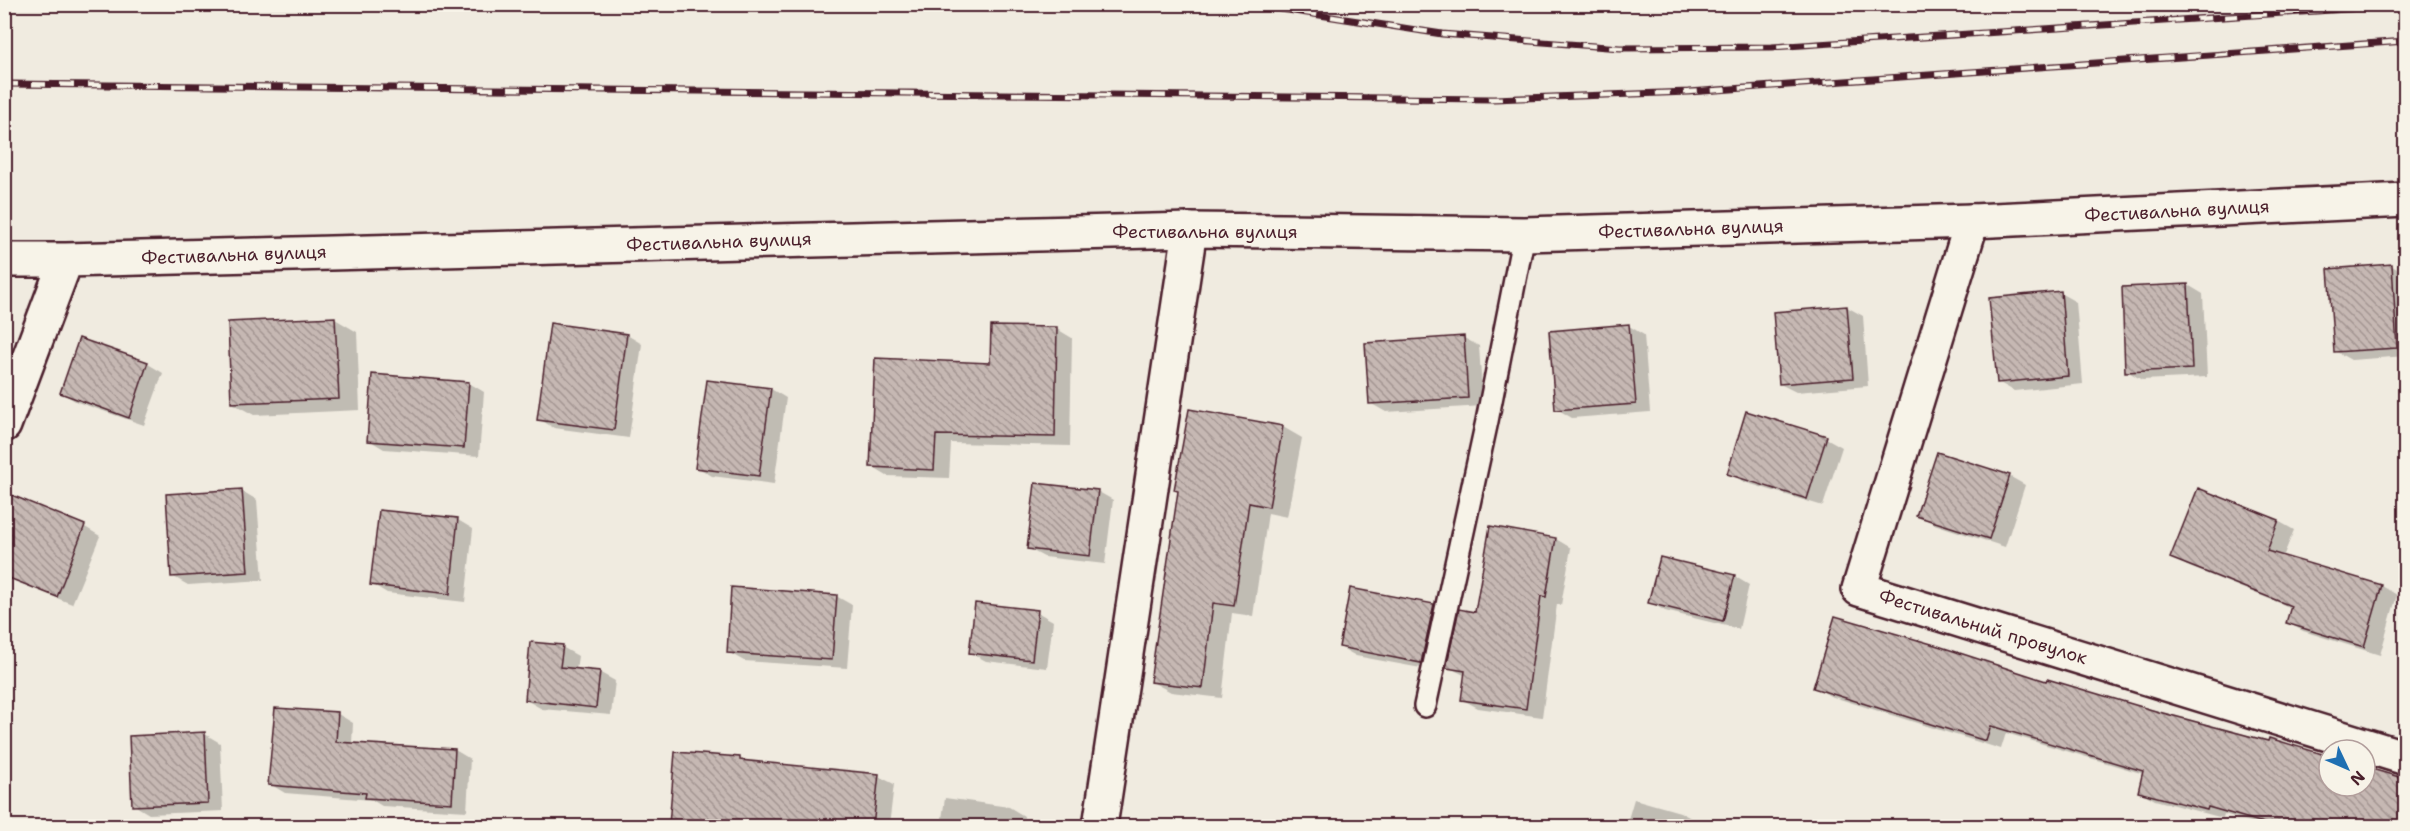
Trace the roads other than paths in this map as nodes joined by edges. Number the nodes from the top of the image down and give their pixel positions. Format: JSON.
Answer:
{"nodes":[{"id":1,"x":2406,"y":200,"type":"edge"},
{"id":2,"x":1972,"y":221,"type":"junction"},
{"id":3,"x":1190,"y":230,"type":"junction"},
{"id":4,"x":1524,"y":234,"type":"junction"},
{"id":5,"x":4,"y":260,"type":"edge"},
{"id":6,"x":66,"y":260,"type":"junction"},
{"id":7,"x":4,"y":425,"type":"edge"},
{"id":8,"x":1425,"y":706,"type":"dead end"},
{"id":9,"x":2406,"y":758,"type":"edge"},
{"id":10,"x":1100,"y":826,"type":"edge"}],
"edges":[{"from":1,"to":2,"type":"street","name":"Фестивальна вулиця"},
{"from":2,"to":4,"type":"street","name":"Фестивальна вулиця"},
{"from":2,"to":9,"type":"street","name":"Фестивальний провулок"},
{"from":3,"to":4,"type":"street","name":"Фестивальна вулиця"},
{"from":3,"to":6,"type":"street","name":"Фестивальна вулиця"},
{"from":3,"to":10,"type":"street"},
{"from":4,"to":8,"type":"lane"},
{"from":5,"to":6,"type":"street","name":"Фестивальна вулиця"},
{"from":6,"to":7,"type":"street"}]}
